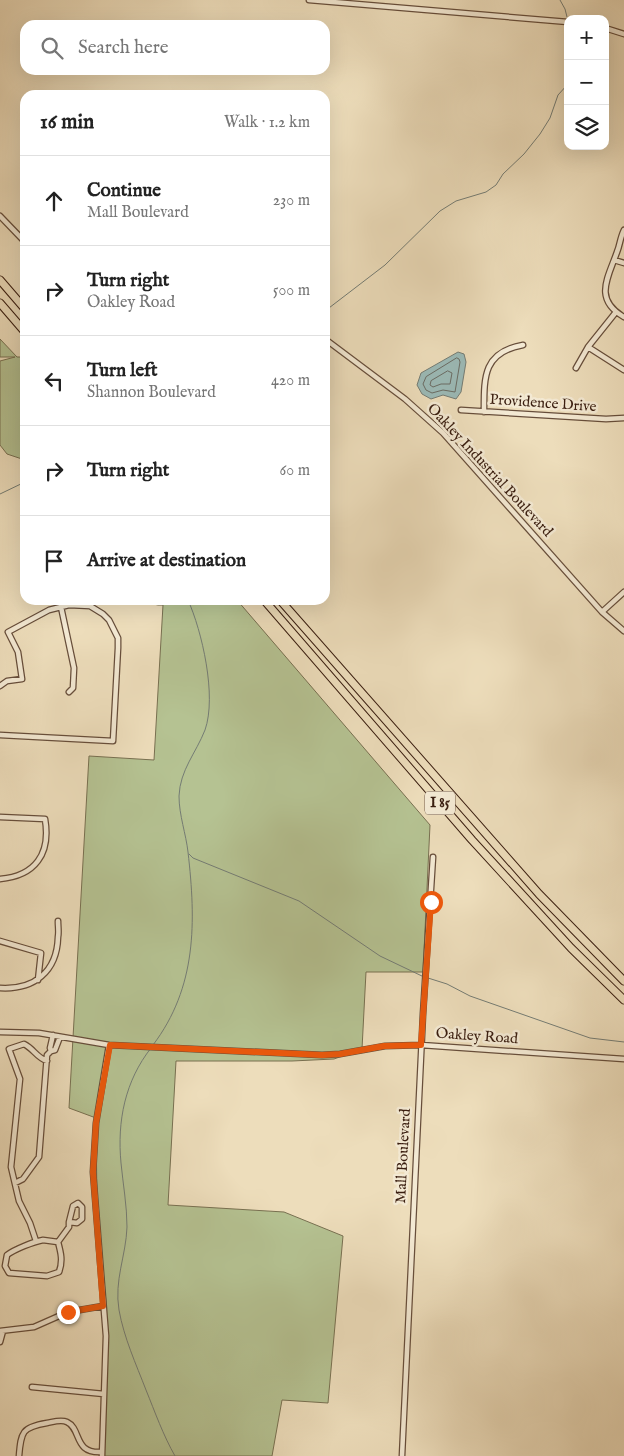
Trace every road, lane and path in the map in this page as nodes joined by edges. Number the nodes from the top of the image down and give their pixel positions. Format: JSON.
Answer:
{"nodes":[{"id":1,"x":310,"y":0,"type":"edge"},
{"id":2,"x":375,"y":3,"type":"edge"},
{"id":3,"x":564,"y":22,"type":"edge"},
{"id":4,"x":609,"y":29,"type":"edge"},
{"id":5,"x":624,"y":34,"type":"edge"},
{"id":6,"x":0,"y":216,"type":"edge"},
{"id":7,"x":624,"y":230,"type":"edge"},
{"id":8,"x":20,"y":237,"type":"edge"},
{"id":9,"x":614,"y":260,"type":"junction"},
{"id":10,"x":624,"y":263,"type":"edge"},
{"id":11,"x":0,"y":280,"type":"edge"},
{"id":12,"x":0,"y":303,"type":"edge"},
{"id":13,"x":20,"y":303,"type":"edge"},
{"id":14,"x":0,"y":310,"type":"edge"},
{"id":15,"x":616,"y":312,"type":"junction"},
{"id":16,"x":624,"y":317,"type":"edge"},
{"id":17,"x":20,"y":327,"type":"edge"},
{"id":18,"x":20,"y":328,"type":"edge"},
{"id":19,"x":330,"y":343,"type":"edge"},
{"id":20,"x":523,"y":345,"type":"dead end"},
{"id":21,"x":588,"y":347,"type":"junction"},
{"id":22,"x":576,"y":368,"type":"dead end"},
{"id":23,"x":624,"y":370,"type":"edge"},
{"id":24,"x":461,"y":410,"type":"dead end"},
{"id":25,"x":484,"y":412,"type":"junction"},
{"id":26,"x":624,"y":418,"type":"edge"},
{"id":27,"x":624,"y":592,"type":"edge"},
{"id":28,"x":72,"y":605,"type":"edge"},
{"id":29,"x":84,"y":605,"type":"edge"},
{"id":30,"x":268,"y":605,"type":"edge"},
{"id":31,"x":284,"y":605,"type":"edge"},
{"id":32,"x":61,"y":607,"type":"junction"},
{"id":33,"x":602,"y":612,"type":"junction"},
{"id":34,"x":624,"y":631,"type":"edge"},
{"id":35,"x":0,"y":686,"type":"edge"},
{"id":36,"x":69,"y":692,"type":"dead end"},
{"id":37,"x":0,"y":735,"type":"edge"},
{"id":38,"x":0,"y":817,"type":"edge"},
{"id":39,"x":433,"y":858,"type":"dead end"},
{"id":40,"x":0,"y":879,"type":"edge"},
{"id":41,"x":58,"y":921,"type":"dead end"},
{"id":42,"x":0,"y":941,"type":"edge"},
{"id":43,"x":38,"y":980,"type":"junction"},
{"id":44,"x":624,"y":981,"type":"edge"},
{"id":45,"x":0,"y":988,"type":"edge"},
{"id":46,"x":624,"y":1000,"type":"edge"},
{"id":47,"x":0,"y":1032,"type":"edge"},
{"id":48,"x":53,"y":1035,"type":"junction"},
{"id":49,"x":60,"y":1036,"type":"junction"},
{"id":50,"x":110,"y":1045,"type":"junction"},
{"id":51,"x":421,"y":1045,"type":"junction"},
{"id":52,"x":51,"y":1050,"type":"junction"},
{"id":53,"x":47,"y":1058,"type":"junction"},
{"id":54,"x":624,"y":1059,"type":"edge"},
{"id":55,"x":15,"y":1182,"type":"junction"},
{"id":56,"x":69,"y":1222,"type":"dead end"},
{"id":57,"x":36,"y":1241,"type":"junction"},
{"id":58,"x":58,"y":1242,"type":"junction"},
{"id":59,"x":103,"y":1306,"type":"junction"},
{"id":60,"x":1,"y":1331,"type":"edge"},
{"id":61,"x":0,"y":1342,"type":"edge"},
{"id":62,"x":32,"y":1387,"type":"dead end"},
{"id":63,"x":104,"y":1394,"type":"junction"},
{"id":64,"x":102,"y":1454,"type":"edge"},
{"id":65,"x":19,"y":1456,"type":"edge"},
{"id":66,"x":402,"y":1456,"type":"edge"}],
"edges":[{"from":1,"to":2,"type":"street"},
{"from":2,"to":3,"type":"street"},
{"from":4,"to":5,"type":"street"},
{"from":6,"to":8,"type":"street"},
{"from":7,"to":9,"type":"street"},
{"from":9,"to":10,"type":"street"},
{"from":9,"to":15,"type":"street"},
{"from":11,"to":13,"type":"highway"},
{"from":12,"to":17,"type":"highway"},
{"from":14,"to":18,"type":"highway"},
{"from":15,"to":16,"type":"street"},
{"from":15,"to":21,"type":"street"},
{"from":19,"to":33,"type":"street","name":"Oakley Industrial Boulevard"},
{"from":20,"to":25,"type":"street"},
{"from":21,"to":22,"type":"street"},
{"from":21,"to":23,"type":"street"},
{"from":24,"to":25,"type":"street","name":"Providence Drive"},
{"from":25,"to":26,"type":"street","name":"Providence Drive"},
{"from":27,"to":33,"type":"street"},
{"from":28,"to":32,"type":"street"},
{"from":29,"to":37,"type":"street"},
{"from":30,"to":46,"type":"highway","number":"I 85"},
{"from":31,"to":44,"type":"highway","number":"I 85"},
{"from":32,"to":35,"type":"street"},
{"from":32,"to":36,"type":"street"},
{"from":33,"to":34,"type":"street","name":"Oakley Industrial Boulevard"},
{"from":38,"to":40,"type":"street"},
{"from":39,"to":51,"type":"street","name":"Mall Boulevard"},
{"from":41,"to":43,"type":"street"},
{"from":42,"to":43,"type":"street"},
{"from":43,"to":45,"type":"street"},
{"from":47,"to":48,"type":"street","name":"Oakley Road"},
{"from":48,"to":49,"type":"street","name":"Oakley Road"},
{"from":48,"to":52,"type":"street"},
{"from":49,"to":50,"type":"street","name":"Oakley Road"},
{"from":49,"to":52,"type":"street"},
{"from":50,"to":51,"type":"street","name":"Oakley Road"},
{"from":50,"to":59,"type":"street"},
{"from":51,"to":54,"type":"street","name":"Oakley Road"},
{"from":51,"to":66,"type":"street","name":"Mall Boulevard"},
{"from":52,"to":53,"type":"street"},
{"from":53,"to":55,"type":"street"},
{"from":53,"to":55,"type":"street"},
{"from":55,"to":57,"type":"street"},
{"from":56,"to":58,"type":"street"},
{"from":57,"to":58,"type":"street"},
{"from":57,"to":58,"type":"street"},
{"from":59,"to":60,"type":"street"},
{"from":59,"to":63,"type":"street"},
{"from":60,"to":61,"type":"street"},
{"from":62,"to":63,"type":"street"},
{"from":63,"to":64,"type":"street"},
{"from":64,"to":65,"type":"street"}]}
